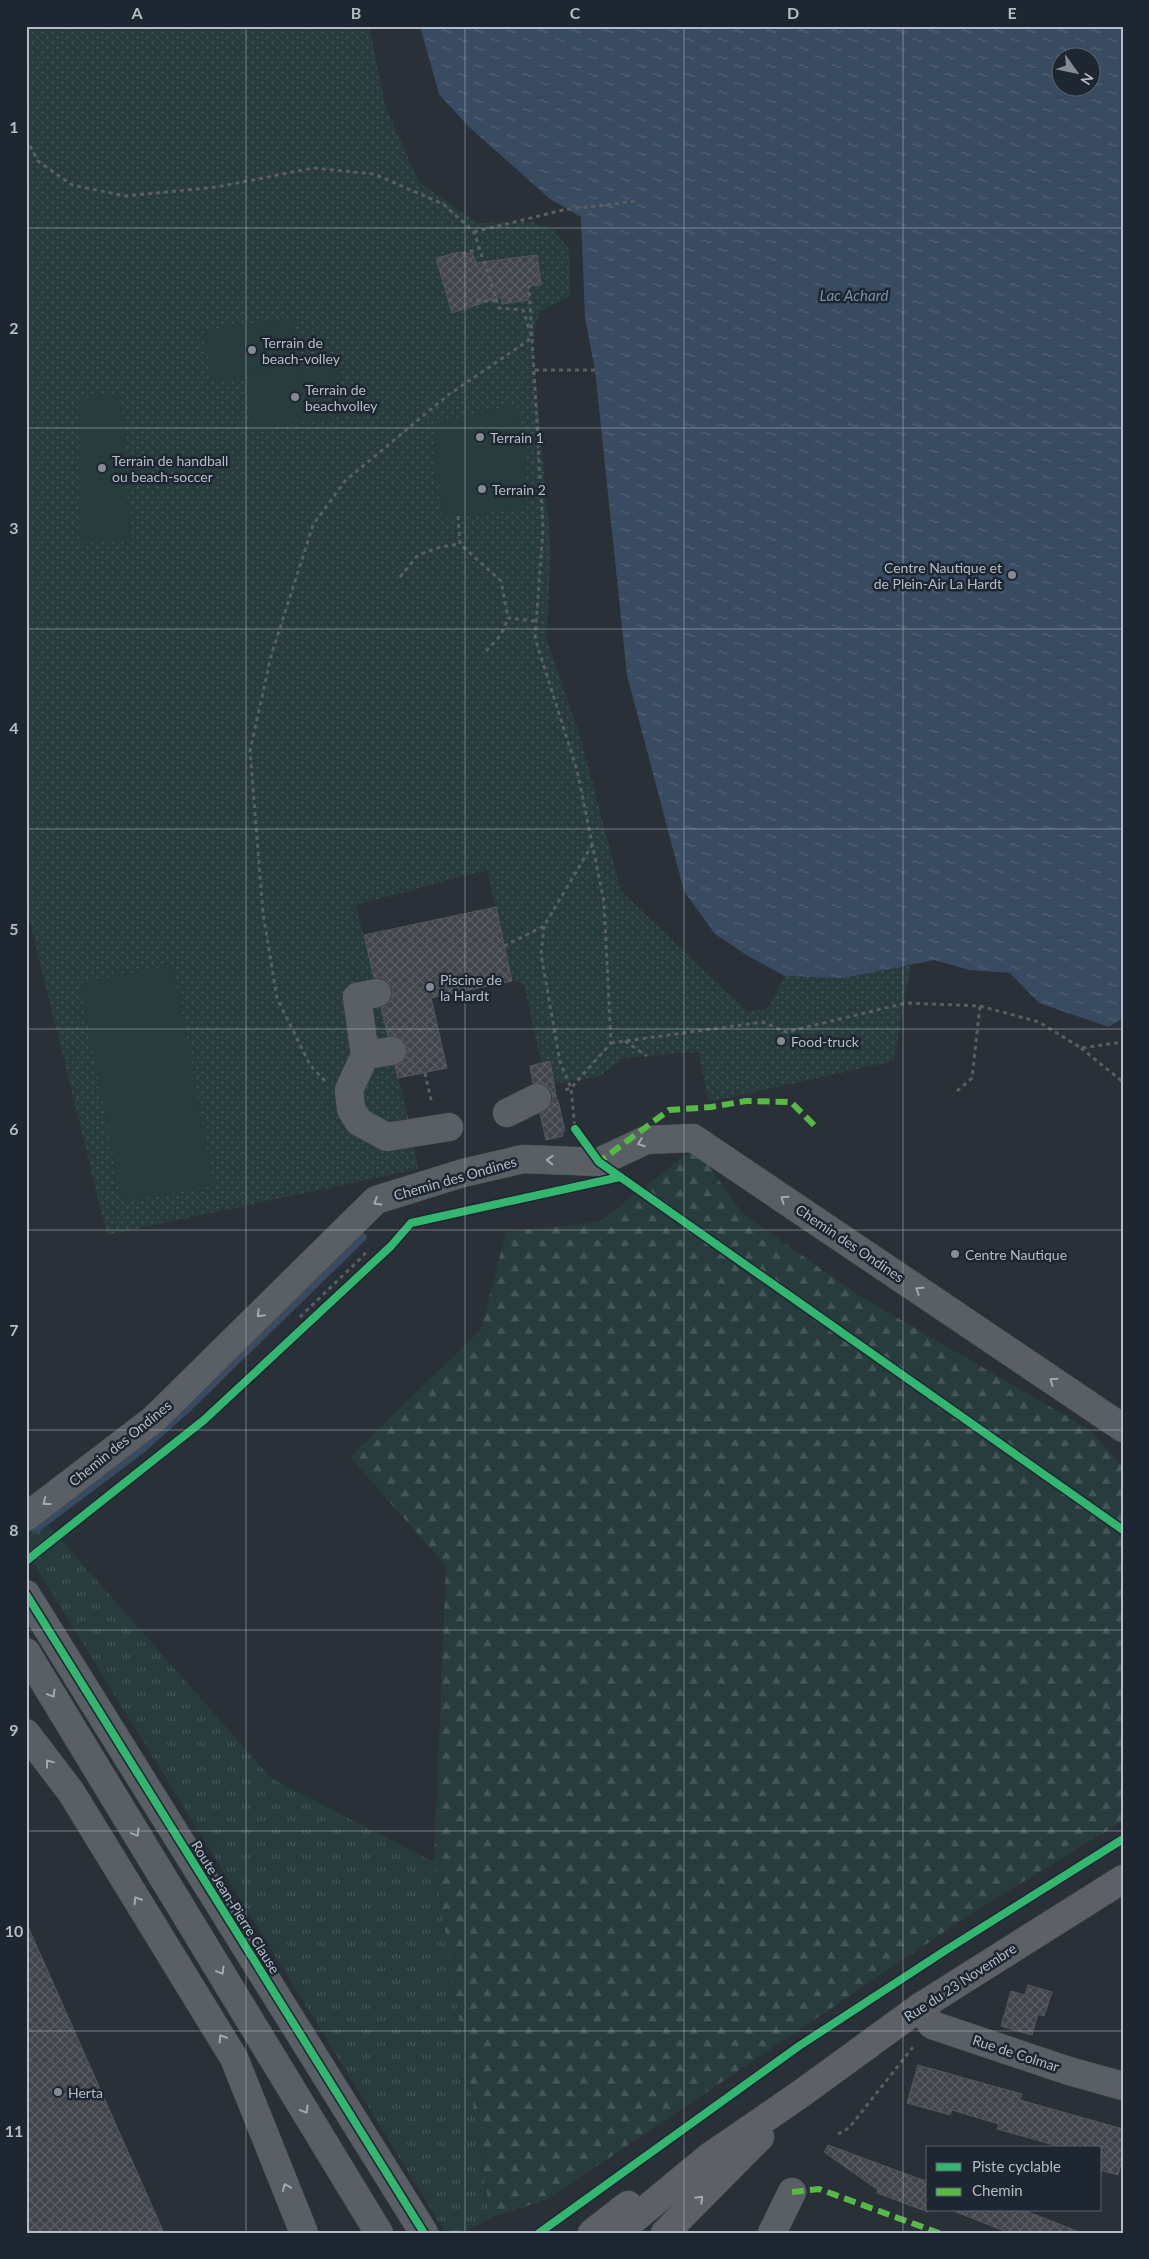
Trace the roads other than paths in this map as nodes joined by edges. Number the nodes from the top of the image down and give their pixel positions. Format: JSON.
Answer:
{"nodes":[{"id":1,"x":377,"y":993,"type":"dead end"},
{"id":2,"x":392,"y":1050,"type":"dead end"},
{"id":3,"x":365,"y":1055,"type":"junction"},
{"id":4,"x":537,"y":1098,"type":"dead end"},
{"id":5,"x":507,"y":1112,"type":"dead end"},
{"id":6,"x":449,"y":1127,"type":"dead end"},
{"id":7,"x":1123,"y":1428,"type":"edge"},
{"id":8,"x":26,"y":1518,"type":"edge"},
{"id":9,"x":26,"y":1594,"type":"edge"},
{"id":10,"x":26,"y":1652,"type":"edge"},
{"id":11,"x":26,"y":1733,"type":"edge"},
{"id":12,"x":1123,"y":1880,"type":"edge"},
{"id":13,"x":920,"y":2006,"type":"junction"},
{"id":14,"x":1123,"y":2086,"type":"edge"},
{"id":15,"x":802,"y":2093,"type":"junction"},
{"id":16,"x":330,"y":2151,"type":"junction"},
{"id":17,"x":709,"y":2157,"type":"junction"},
{"id":18,"x":792,"y":2192,"type":"dead end"},
{"id":19,"x":304,"y":2233,"type":"edge"},
{"id":20,"x":379,"y":2233,"type":"edge"},
{"id":21,"x":391,"y":2233,"type":"edge"},
{"id":22,"x":424,"y":2233,"type":"edge"},
{"id":23,"x":592,"y":2233,"type":"edge"},
{"id":24,"x":617,"y":2233,"type":"edge"},
{"id":25,"x":665,"y":2233,"type":"edge"},
{"id":26,"x":772,"y":2233,"type":"edge"}],
"edges":[{"from":1,"to":3,"type":"street"},
{"from":2,"to":3,"type":"street"},
{"from":3,"to":6,"type":"street"},
{"from":4,"to":5,"type":"street"},
{"from":7,"to":8,"type":"street","name":"Chemin des Ondines","one_way":true},
{"from":9,"to":22,"type":"street","name":"Route Jean-Pierre Clause"},
{"from":10,"to":16,"type":"street","one_way":true},
{"from":19,"to":11,"type":"street","one_way":true},
{"from":12,"to":13,"type":"main road","name":"Rue du 23 Novembre"},
{"from":13,"to":14,"type":"street","name":"Rue de Colmar"},
{"from":13,"to":15,"type":"main road","name":"Rue du 23 Novembre"},
{"from":15,"to":17,"type":"main road","name":"Rue du 23 Novembre"},
{"from":25,"to":15,"type":"main road","name":"Rue du 23 Novembre","one_way":true},
{"from":16,"to":20,"type":"street"},
{"from":16,"to":21,"type":"street"},
{"from":17,"to":23,"type":"main road","name":"Rue du 23 Novembre"},
{"from":17,"to":24,"type":"main road","name":"Rue du 23 Novembre"},
{"from":18,"to":26,"type":"street"}]}
